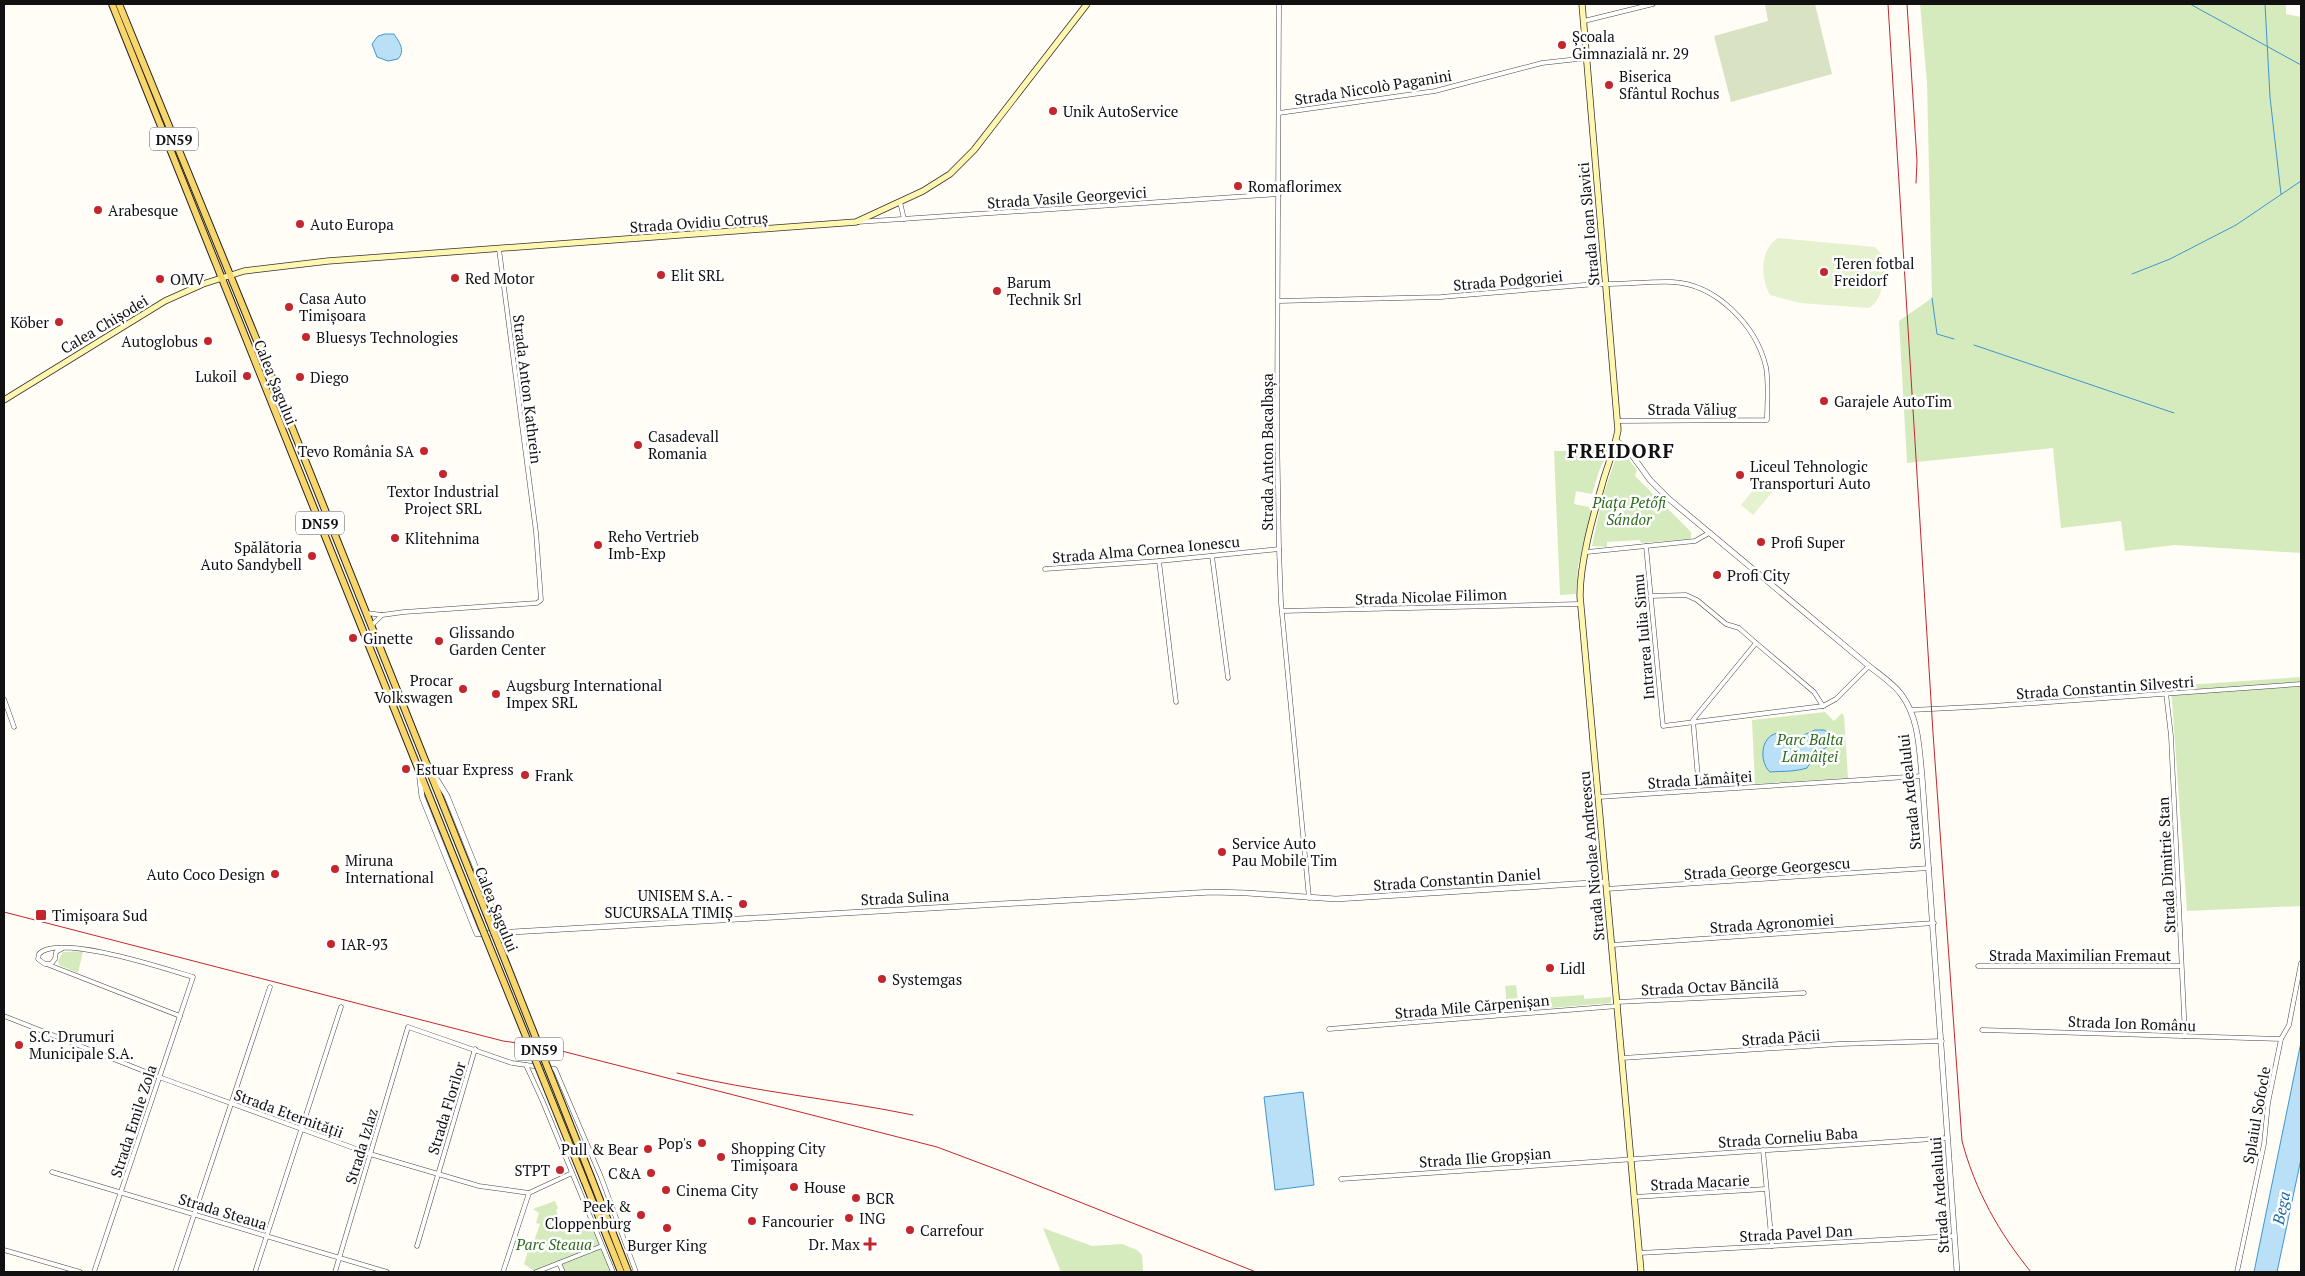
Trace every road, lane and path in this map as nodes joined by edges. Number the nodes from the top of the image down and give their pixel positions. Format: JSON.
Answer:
{"nodes":[{"id":1,"x":112,"y":4,"type":"edge"},
{"id":2,"x":119,"y":4,"type":"edge"},
{"id":3,"x":1087,"y":4,"type":"edge"},
{"id":4,"x":1279,"y":4,"type":"edge"},
{"id":5,"x":1582,"y":4,"type":"edge"},
{"id":6,"x":1653,"y":4,"type":"edge"},
{"id":7,"x":1584,"y":22,"type":"junction"},
{"id":8,"x":1587,"y":58,"type":"junction"},
{"id":9,"x":1279,"y":113,"type":"junction"},
{"id":10,"x":1279,"y":194,"type":"junction"},
{"id":11,"x":900,"y":202,"type":"junction"},
{"id":12,"x":904,"y":219,"type":"junction"},
{"id":13,"x":856,"y":222,"type":"junction"},
{"id":14,"x":499,"y":249,"type":"junction"},
{"id":15,"x":230,"y":274,"type":"junction"},
{"id":16,"x":220,"y":277,"type":"junction"},
{"id":17,"x":1606,"y":284,"type":"junction"},
{"id":18,"x":1278,"y":301,"type":"junction"},
{"id":19,"x":4,"y":400,"type":"edge"},
{"id":20,"x":1767,"y":420,"type":"joint"},
{"id":21,"x":1618,"y":421,"type":"junction"},
{"id":22,"x":1616,"y":441,"type":"junction"},
{"id":23,"x":1709,"y":533,"type":"junction"},
{"id":24,"x":1646,"y":546,"type":"junction"},
{"id":25,"x":1279,"y":549,"type":"junction"},
{"id":26,"x":1587,"y":552,"type":"junction"},
{"id":27,"x":1212,"y":556,"type":"junction"},
{"id":28,"x":1159,"y":561,"type":"junction"},
{"id":29,"x":1045,"y":569,"type":"dead end"},
{"id":30,"x":1650,"y":596,"type":"junction"},
{"id":31,"x":1580,"y":604,"type":"junction"},
{"id":32,"x":1282,"y":611,"type":"junction"},
{"id":33,"x":365,"y":612,"type":"junction"},
{"id":34,"x":382,"y":616,"type":"junction"},
{"id":35,"x":370,"y":627,"type":"junction"},
{"id":36,"x":1756,"y":643,"type":"junction"},
{"id":37,"x":1869,"y":666,"type":"junction"},
{"id":38,"x":1228,"y":678,"type":"dead end"},
{"id":39,"x":2301,"y":684,"type":"edge"},
{"id":40,"x":2166,"y":693,"type":"junction"},
{"id":41,"x":4,"y":699,"type":"edge"},
{"id":42,"x":1176,"y":702,"type":"dead end"},
{"id":43,"x":1823,"y":706,"type":"junction"},
{"id":44,"x":1911,"y":710,"type":"junction"},
{"id":45,"x":1694,"y":724,"type":"junction"},
{"id":46,"x":14,"y":727,"type":"dead end"},
{"id":47,"x":424,"y":759,"type":"junction"},
{"id":48,"x":419,"y":769,"type":"junction"},
{"id":49,"x":1922,"y":776,"type":"junction"},
{"id":50,"x":1699,"y":790,"type":"junction"},
{"id":51,"x":1599,"y":797,"type":"junction"},
{"id":52,"x":1930,"y":868,"type":"junction"},
{"id":53,"x":1606,"y":882,"type":"junction"},
{"id":54,"x":1606,"y":889,"type":"junction"},
{"id":55,"x":1310,"y":898,"type":"junction"},
{"id":56,"x":1934,"y":923,"type":"junction"},
{"id":57,"x":477,"y":934,"type":"joint"},
{"id":58,"x":502,"y":934,"type":"junction"},
{"id":59,"x":1612,"y":945,"type":"junction"},
{"id":60,"x":63,"y":948,"type":"junction"},
{"id":61,"x":48,"y":950,"type":"junction"},
{"id":62,"x":55,"y":958,"type":"junction"},
{"id":63,"x":2301,"y":963,"type":"edge"},
{"id":64,"x":46,"y":964,"type":"junction"},
{"id":65,"x":1978,"y":966,"type":"dead end"},
{"id":66,"x":2182,"y":966,"type":"junction"},
{"id":67,"x":57,"y":968,"type":"junction"},
{"id":68,"x":270,"y":987,"type":"dead end"},
{"id":69,"x":1804,"y":993,"type":"dead end"},
{"id":70,"x":1617,"y":1004,"type":"junction"},
{"id":71,"x":341,"y":1007,"type":"dead end"},
{"id":72,"x":4,"y":1016,"type":"edge"},
{"id":73,"x":180,"y":1016,"type":"junction"},
{"id":74,"x":1329,"y":1029,"type":"dead end"},
{"id":75,"x":1982,"y":1030,"type":"dead end"},
{"id":76,"x":2185,"y":1036,"type":"junction"},
{"id":77,"x":2281,"y":1039,"type":"junction"},
{"id":78,"x":1942,"y":1041,"type":"junction"},
{"id":79,"x":475,"y":1049,"type":"junction"},
{"id":80,"x":1622,"y":1058,"type":"junction"},
{"id":81,"x":526,"y":1065,"type":"junction"},
{"id":82,"x":159,"y":1077,"type":"junction"},
{"id":83,"x":231,"y":1103,"type":"junction"},
{"id":84,"x":572,"y":1111,"type":"junction"},
{"id":85,"x":550,"y":1119,"type":"junction"},
{"id":86,"x":301,"y":1129,"type":"junction"},
{"id":87,"x":1947,"y":1138,"type":"junction"},
{"id":88,"x":1763,"y":1150,"type":"junction"},
{"id":89,"x":370,"y":1154,"type":"junction"},
{"id":90,"x":1631,"y":1158,"type":"junction"},
{"id":91,"x":52,"y":1172,"type":"dead end"},
{"id":92,"x":572,"y":1173,"type":"junction"},
{"id":93,"x":438,"y":1174,"type":"junction"},
{"id":94,"x":1341,"y":1179,"type":"dead end"},
{"id":95,"x":1766,"y":1190,"type":"junction"},
{"id":96,"x":121,"y":1192,"type":"junction"},
{"id":97,"x":529,"y":1193,"type":"junction"},
{"id":98,"x":1634,"y":1197,"type":"junction"},
{"id":99,"x":195,"y":1215,"type":"junction"},
{"id":100,"x":267,"y":1236,"type":"junction"},
{"id":101,"x":1954,"y":1236,"type":"junction"},
{"id":102,"x":417,"y":1246,"type":"dead end"},
{"id":103,"x":602,"y":1246,"type":"junction"},
{"id":104,"x":1772,"y":1246,"type":"junction"},
{"id":105,"x":4,"y":1250,"type":"edge"},
{"id":106,"x":1640,"y":1253,"type":"junction"},
{"id":107,"x":339,"y":1258,"type":"junction"},
{"id":108,"x":559,"y":1263,"type":"junction"},
{"id":109,"x":80,"y":1272,"type":"edge"},
{"id":110,"x":94,"y":1272,"type":"edge"},
{"id":111,"x":176,"y":1272,"type":"edge"},
{"id":112,"x":255,"y":1272,"type":"edge"},
{"id":113,"x":335,"y":1272,"type":"edge"},
{"id":114,"x":387,"y":1272,"type":"edge"},
{"id":115,"x":503,"y":1272,"type":"edge"},
{"id":116,"x":536,"y":1272,"type":"edge"},
{"id":117,"x":563,"y":1272,"type":"edge"},
{"id":118,"x":613,"y":1272,"type":"edge"},
{"id":119,"x":621,"y":1272,"type":"edge"},
{"id":120,"x":628,"y":1272,"type":"edge"},
{"id":121,"x":636,"y":1272,"type":"edge"},
{"id":122,"x":1641,"y":1272,"type":"edge"},
{"id":123,"x":1957,"y":1272,"type":"edge"},
{"id":124,"x":2237,"y":1272,"type":"edge"}],
"edges":[{"from":1,"to":16,"type":"main road","name":"Calea Șagului","number":"DN59"},
{"from":2,"to":15,"type":"main road","name":"Calea Șagului","number":"DN59"},
{"from":3,"to":11,"type":"main road","name":"Strada Ovidiu Cotruș"},
{"from":4,"to":9,"type":"street","name":"Strada Anton Bacalbașa"},
{"from":5,"to":7,"type":"main road","name":"Strada Ioan Slavici"},
{"from":6,"to":7,"type":"street"},
{"from":7,"to":8,"type":"main road","name":"Strada Ioan Slavici"},
{"from":8,"to":9,"type":"street","name":"Strada Niccolò Paganini"},
{"from":8,"to":17,"type":"main road","name":"Strada Ioan Slavici"},
{"from":9,"to":10,"type":"street","name":"Strada Anton Bacalbașa"},
{"from":10,"to":12,"type":"street","name":"Strada Vasile Georgevici"},
{"from":10,"to":18,"type":"street","name":"Strada Anton Bacalbașa"},
{"from":11,"to":12,"type":"street"},
{"from":11,"to":13,"type":"main road","name":"Strada Ovidiu Cotruș"},
{"from":12,"to":13,"type":"street","name":"Strada Vasile Georgevici"},
{"from":13,"to":14,"type":"main road","name":"Strada Ovidiu Cotruș"},
{"from":14,"to":15,"type":"main road","name":"Strada Ovidiu Cotruș"},
{"from":14,"to":34,"type":"street","name":"Strada Anton Kathrein"},
{"from":15,"to":16,"type":"main road","name":"Strada Ovidiu Cotruș"},
{"from":15,"to":33,"type":"main road","name":"Calea Șagului","number":"DN59"},
{"from":16,"to":19,"type":"main road","name":"Calea Chișodei"},
{"from":16,"to":48,"type":"main road","name":"Calea Șagului","number":"DN59"},
{"from":17,"to":18,"type":"street","name":"Strada Podgoriei"},
{"from":17,"to":20,"type":"street","name":"Strada Podgoriei"},
{"from":17,"to":21,"type":"main road","name":"Strada Ioan Slavici"},
{"from":18,"to":25,"type":"street","name":"Strada Anton Bacalbașa"},
{"from":20,"to":21,"type":"street","name":"Strada Văliug"},
{"from":21,"to":22,"type":"main road","name":"Strada Ioan Slavici"},
{"from":22,"to":23,"type":"street","name":"Strada Ardealului"},
{"from":22,"to":26,"type":"main road","name":"Strada Nicolae Andreescu"},
{"from":23,"to":24,"type":"street"},
{"from":23,"to":37,"type":"street","name":"Strada Ardealului"},
{"from":24,"to":26,"type":"street"},
{"from":24,"to":30,"type":"street","name":"Intrarea Iulia Simu"},
{"from":25,"to":27,"type":"street","name":"Strada Alma Cornea Ionescu"},
{"from":25,"to":32,"type":"street","name":"Strada Anton Bacalbașa"},
{"from":26,"to":31,"type":"main road","name":"Strada Nicolae Andreescu"},
{"from":27,"to":28,"type":"street","name":"Strada Alma Cornea Ionescu"},
{"from":27,"to":38,"type":"street"},
{"from":28,"to":29,"type":"street","name":"Strada Alma Cornea Ionescu"},
{"from":28,"to":42,"type":"street"},
{"from":30,"to":36,"type":"street"},
{"from":30,"to":45,"type":"street","name":"Intrarea Iulia Simu"},
{"from":31,"to":32,"type":"street","name":"Strada Nicolae Filimon"},
{"from":31,"to":51,"type":"main road","name":"Strada Nicolae Andreescu"},
{"from":32,"to":55,"type":"street","name":"Strada Anton Bacalbașa"},
{"from":33,"to":34,"type":"street"},
{"from":33,"to":35,"type":"main road","name":"Calea Șagului","number":"DN59"},
{"from":34,"to":35,"type":"street"},
{"from":35,"to":47,"type":"main road","name":"Calea Șagului","number":"DN59"},
{"from":36,"to":43,"type":"street"},
{"from":36,"to":45,"type":"street"},
{"from":37,"to":43,"type":"street"},
{"from":37,"to":44,"type":"street","name":"Strada Ardealului"},
{"from":39,"to":40,"type":"street","name":"Strada Constantin Silvestri"},
{"from":40,"to":44,"type":"street","name":"Strada Constantin Silvestri"},
{"from":40,"to":66,"type":"street","name":"Strada Dimitrie Stan"},
{"from":41,"to":46,"type":"street"},
{"from":43,"to":45,"type":"street"},
{"from":44,"to":49,"type":"street","name":"Strada Ardealului"},
{"from":45,"to":50,"type":"street"},
{"from":47,"to":58,"type":"street","name":"Calea Șagului"},
{"from":47,"to":120,"type":"main road","name":"Calea Șagului","number":"DN59","bridge":true},
{"from":48,"to":57,"type":"street","name":"Calea Șagului"},
{"from":48,"to":119,"type":"main road","name":"Calea Șagului","number":"DN59","bridge":true},
{"from":49,"to":50,"type":"street","name":"Strada Lămâiței"},
{"from":49,"to":52,"type":"street","name":"Strada Ardealului"},
{"from":50,"to":51,"type":"street","name":"Strada Lămâiței"},
{"from":51,"to":53,"type":"main road","name":"Strada Nicolae Andreescu"},
{"from":52,"to":54,"type":"street","name":"Strada George Georgescu"},
{"from":52,"to":56,"type":"street","name":"Strada Ardealului"},
{"from":53,"to":54,"type":"main road","name":"Strada Nicolae Andreescu"},
{"from":53,"to":55,"type":"street","name":"Strada Constantin Daniel"},
{"from":54,"to":59,"type":"main road","name":"Strada Nicolae Andreescu"},
{"from":55,"to":58,"type":"street","name":"Strada Sulina"},
{"from":56,"to":59,"type":"street","name":"Strada Agronomiei"},
{"from":56,"to":78,"type":"street","name":"Strada Ardealului"},
{"from":57,"to":58,"type":"street","name":"Strada Sulina"},
{"from":59,"to":70,"type":"main road","name":"Strada Nicolae Andreescu"},
{"from":60,"to":61,"type":"street"},
{"from":60,"to":62,"type":"street"},
{"from":60,"to":73,"type":"street","name":"Strada Emile Zola"},
{"from":61,"to":62,"type":"street"},
{"from":61,"to":64,"type":"street"},
{"from":62,"to":64,"type":"street"},
{"from":62,"to":67,"type":"street"},
{"from":63,"to":77,"type":"street","name":"Splaiul Sofocle"},
{"from":64,"to":67,"type":"street"},
{"from":65,"to":66,"type":"street","name":"Strada Maximilian Fremaut"},
{"from":66,"to":76,"type":"street","name":"Strada Dimitrie Stan"},
{"from":67,"to":73,"type":"street"},
{"from":68,"to":83,"type":"street"},
{"from":69,"to":70,"type":"street","name":"Strada Octav Băncilă"},
{"from":70,"to":74,"type":"street","name":"Strada Mile Cărpenișan"},
{"from":70,"to":80,"type":"main road","name":"Strada Nicolae Andreescu"},
{"from":71,"to":86,"type":"street"},
{"from":72,"to":82,"type":"street","name":"Strada Eternității"},
{"from":73,"to":82,"type":"street","name":"Strada Emile Zola"},
{"from":75,"to":76,"type":"street","name":"Strada Ion Românu"},
{"from":76,"to":77,"type":"street","name":"Strada Ion Românu"},
{"from":77,"to":124,"type":"street","name":"Splaiul Sofocle"},
{"from":78,"to":80,"type":"street","name":"Strada Păcii"},
{"from":78,"to":87,"type":"street","name":"Strada Ardealului"},
{"from":79,"to":81,"type":"street"},
{"from":79,"to":89,"type":"street","name":"Strada Izlaz"},
{"from":79,"to":93,"type":"street","name":"Strada Florilor"},
{"from":80,"to":90,"type":"main road","name":"Strada Nicolae Andreescu"},
{"from":81,"to":84,"type":"street"},
{"from":81,"to":85,"type":"street"},
{"from":82,"to":83,"type":"street","name":"Strada Eternității"},
{"from":82,"to":96,"type":"street","name":"Strada Emile Zola"},
{"from":83,"to":86,"type":"street","name":"Strada Eternității"},
{"from":83,"to":99,"type":"street"},
{"from":84,"to":85,"type":"street"},
{"from":84,"to":121,"type":"street"},
{"from":85,"to":92,"type":"street"},
{"from":86,"to":89,"type":"street","name":"Strada Eternității"},
{"from":86,"to":100,"type":"street"},
{"from":87,"to":88,"type":"street","name":"Strada Corneliu Baba"},
{"from":87,"to":101,"type":"street","name":"Strada Ardealului"},
{"from":88,"to":90,"type":"street","name":"Strada Corneliu Baba"},
{"from":88,"to":95,"type":"street"},
{"from":89,"to":93,"type":"street","name":"Strada Eternității"},
{"from":89,"to":107,"type":"street","name":"Strada Izlaz"},
{"from":90,"to":94,"type":"street","name":"Strada Ilie Gropșian"},
{"from":90,"to":98,"type":"main road","name":"Strada Nicolae Andreescu"},
{"from":91,"to":96,"type":"street","name":"Strada Steaua"},
{"from":92,"to":97,"type":"street"},
{"from":92,"to":103,"type":"street"},
{"from":93,"to":97,"type":"street","name":"Strada Eternității"},
{"from":93,"to":102,"type":"street","name":"Strada Florilor"},
{"from":95,"to":98,"type":"street","name":"Strada Macarie"},
{"from":95,"to":104,"type":"street"},
{"from":96,"to":99,"type":"street","name":"Strada Steaua"},
{"from":96,"to":110,"type":"street","name":"Strada Emile Zola"},
{"from":97,"to":115,"type":"street"},
{"from":98,"to":106,"type":"main road","name":"Strada Nicolae Andreescu"},
{"from":99,"to":100,"type":"street","name":"Strada Steaua"},
{"from":99,"to":111,"type":"street"},
{"from":100,"to":107,"type":"street","name":"Strada Steaua"},
{"from":100,"to":112,"type":"street"},
{"from":101,"to":104,"type":"street","name":"Strada Pavel Dan"},
{"from":101,"to":123,"type":"street","name":"Strada Ardealului"},
{"from":103,"to":108,"type":"street"},
{"from":103,"to":118,"type":"street"},
{"from":104,"to":106,"type":"street","name":"Strada Pavel Dan"},
{"from":105,"to":109,"type":"street"},
{"from":106,"to":122,"type":"main road","name":"Strada Nicolae Andreescu"},
{"from":107,"to":113,"type":"street","name":"Strada Izlaz"},
{"from":107,"to":114,"type":"street","name":"Strada Steaua"},
{"from":108,"to":116,"type":"street"},
{"from":108,"to":117,"type":"street"}]}
